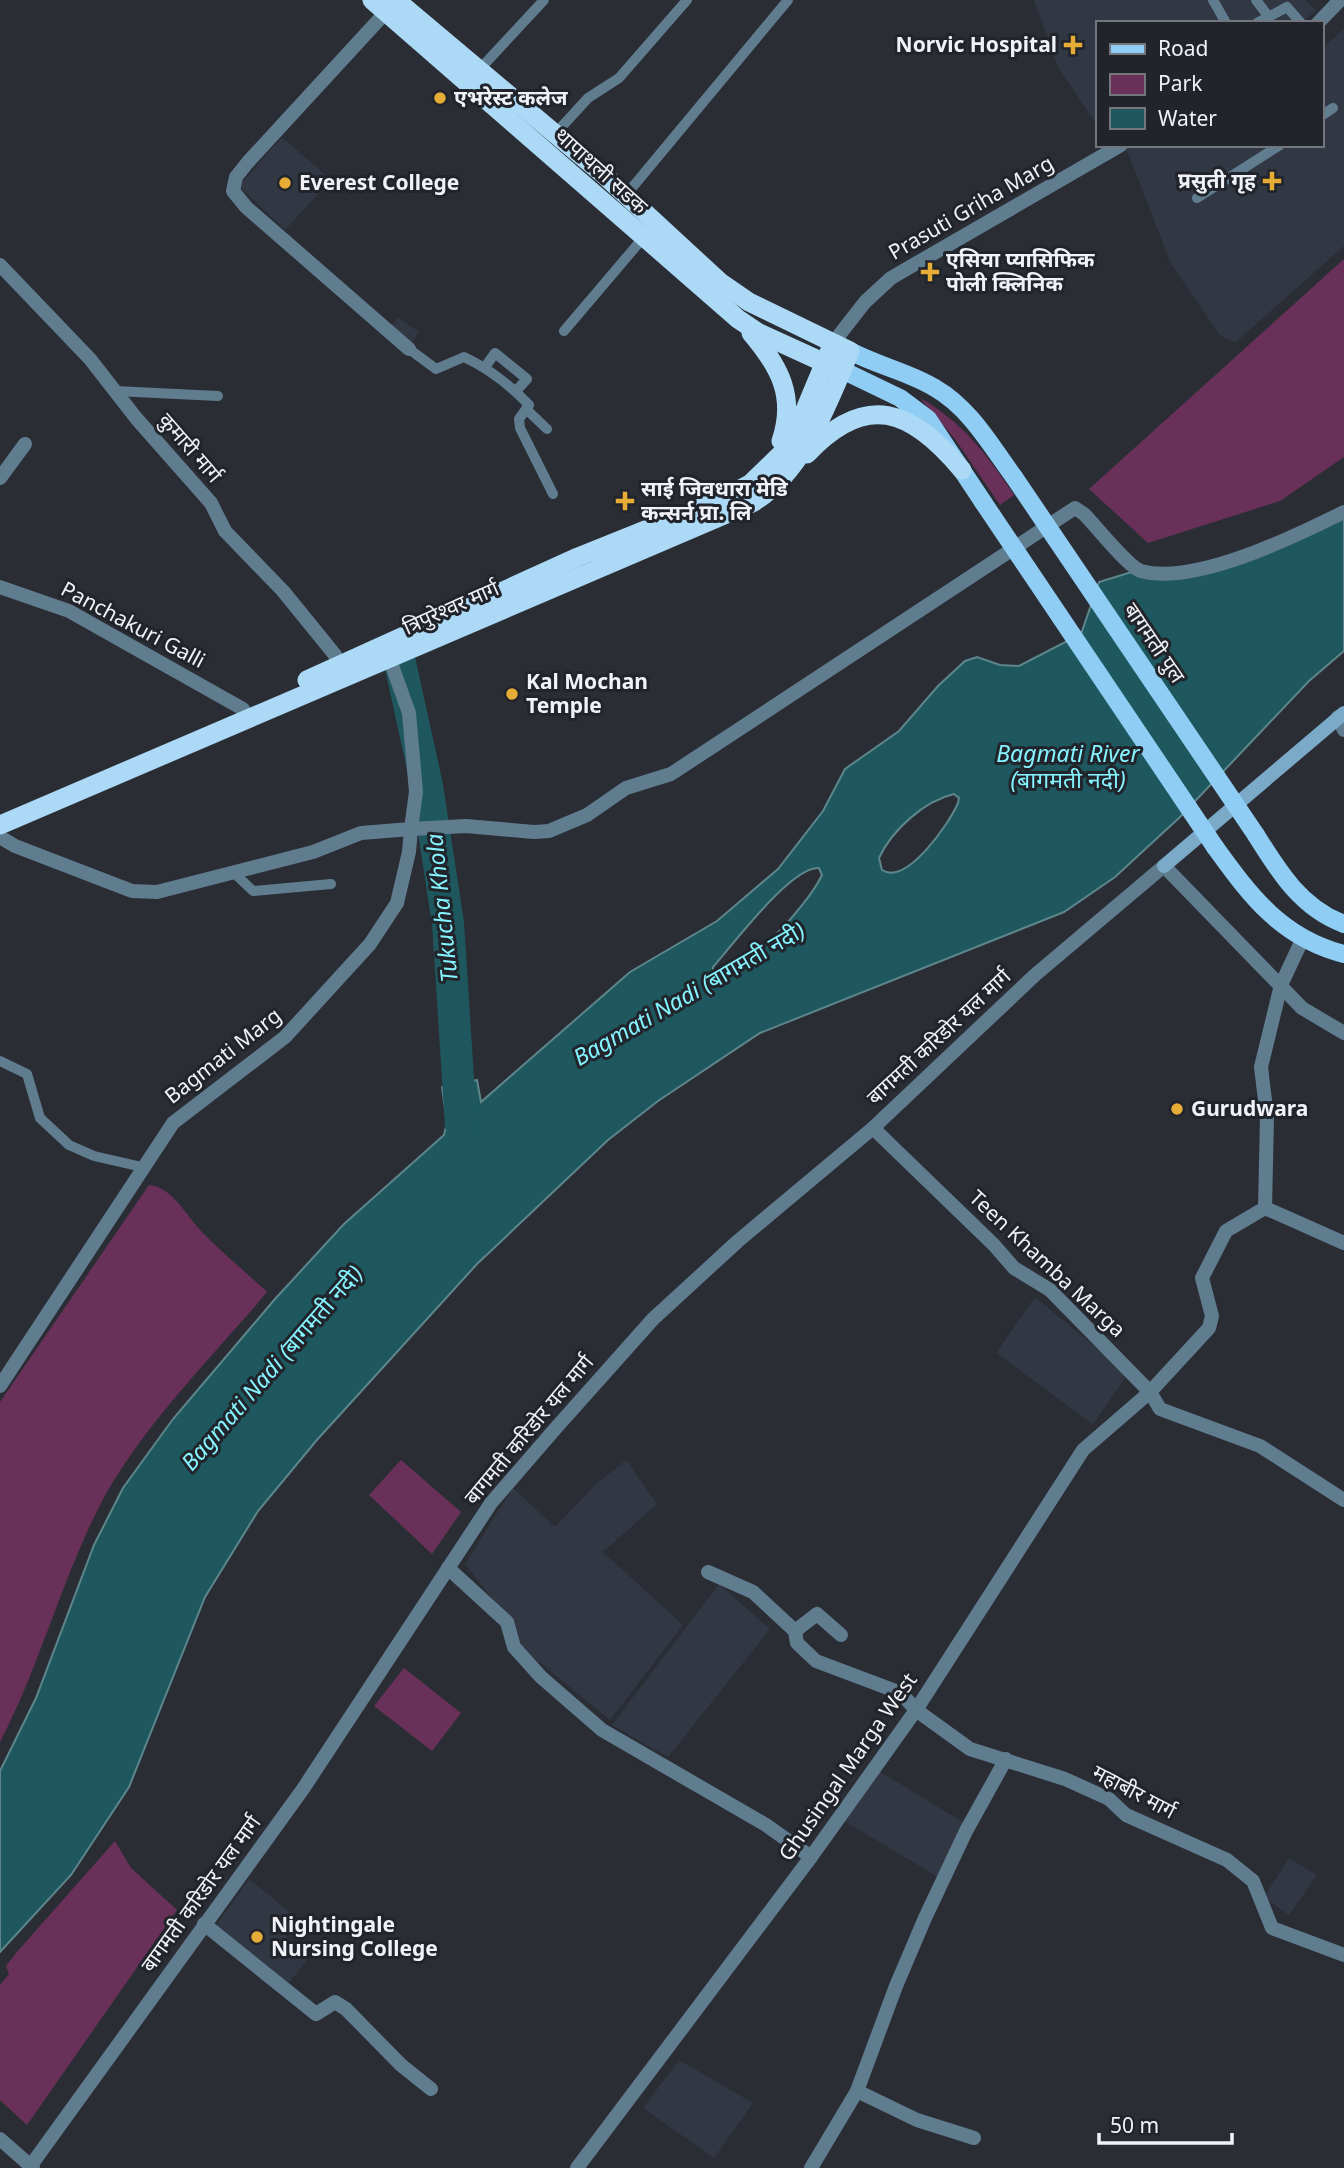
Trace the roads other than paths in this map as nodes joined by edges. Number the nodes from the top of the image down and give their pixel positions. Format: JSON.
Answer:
{"nodes":[{"id":1,"x":544,"y":0,"type":"edge"},
{"id":2,"x":687,"y":0,"type":"edge"},
{"id":3,"x":788,"y":0,"type":"edge"},
{"id":4,"x":1213,"y":0,"type":"edge"},
{"id":5,"x":1256,"y":0,"type":"edge"},
{"id":6,"x":1340,"y":0,"type":"edge"},
{"id":7,"x":385,"y":4,"type":"edge"},
{"id":8,"x":1268,"y":16,"type":"junction"},
{"id":9,"x":1225,"y":21,"type":"edge"},
{"id":10,"x":1260,"y":21,"type":"edge"},
{"id":11,"x":1299,"y":21,"type":"edge"},
{"id":12,"x":1320,"y":21,"type":"edge"},
{"id":13,"x":479,"y":70,"type":"junction"},
{"id":14,"x":1333,"y":107,"type":"dead end"},
{"id":15,"x":1323,"y":114,"type":"edge"},
{"id":16,"x":555,"y":134,"type":"junction"},
{"id":17,"x":1118,"y":147,"type":"edge"},
{"id":18,"x":1277,"y":147,"type":"edge"},
{"id":19,"x":626,"y":195,"type":"junction"},
{"id":20,"x":1197,"y":198,"type":"dead end"},
{"id":21,"x":643,"y":238,"type":"junction"},
{"id":22,"x":0,"y":265,"type":"edge"},
{"id":23,"x":743,"y":310,"type":"junction"},
{"id":24,"x":564,"y":331,"type":"dead end"},
{"id":25,"x":842,"y":347,"type":"junction"},
{"id":26,"x":409,"y":349,"type":"joint"},
{"id":27,"x":485,"y":367,"type":"junction"},
{"id":28,"x":834,"y":367,"type":"junction"},
{"id":29,"x":115,"y":391,"type":"junction"},
{"id":30,"x":516,"y":391,"type":"junction"},
{"id":31,"x":218,"y":396,"type":"dead end"},
{"id":32,"x":526,"y":409,"type":"junction"},
{"id":33,"x":547,"y":429,"type":"dead end"},
{"id":34,"x":25,"y":444,"type":"dead end"},
{"id":35,"x":962,"y":470,"type":"junction"},
{"id":36,"x":774,"y":472,"type":"junction"},
{"id":37,"x":0,"y":478,"type":"edge"},
{"id":38,"x":553,"y":494,"type":"dead end"},
{"id":39,"x":1344,"y":512,"type":"edge"},
{"id":40,"x":0,"y":587,"type":"edge"},
{"id":41,"x":390,"y":660,"type":"junction"},
{"id":42,"x":339,"y":666,"type":"junction"},
{"id":43,"x":243,"y":709,"type":"junction"},
{"id":44,"x":1342,"y":720,"type":"edge"},
{"id":45,"x":0,"y":810,"type":"edge"},
{"id":46,"x":0,"y":825,"type":"edge"},
{"id":47,"x":418,"y":829,"type":"junction"},
{"id":48,"x":0,"y":837,"type":"edge"},
{"id":49,"x":1164,"y":866,"type":"junction"},
{"id":50,"x":233,"y":871,"type":"junction"},
{"id":51,"x":331,"y":884,"type":"dead end"},
{"id":52,"x":1344,"y":924,"type":"edge"},
{"id":53,"x":1302,"y":940,"type":"junction"},
{"id":54,"x":1344,"y":954,"type":"edge"},
{"id":55,"x":1281,"y":985,"type":"junction"},
{"id":56,"x":1344,"y":1033,"type":"edge"},
{"id":57,"x":0,"y":1061,"type":"edge"},
{"id":58,"x":873,"y":1128,"type":"junction"},
{"id":59,"x":142,"y":1167,"type":"junction"},
{"id":60,"x":1265,"y":1208,"type":"junction"},
{"id":61,"x":1344,"y":1243,"type":"edge"},
{"id":62,"x":0,"y":1386,"type":"edge"},
{"id":63,"x":1150,"y":1392,"type":"junction"},
{"id":64,"x":1344,"y":1500,"type":"edge"},
{"id":65,"x":448,"y":1568,"type":"junction"},
{"id":66,"x":708,"y":1572,"type":"dead end"},
{"id":67,"x":795,"y":1631,"type":"junction"},
{"id":68,"x":841,"y":1635,"type":"dead end"},
{"id":69,"x":916,"y":1710,"type":"junction"},
{"id":70,"x":1006,"y":1759,"type":"junction"},
{"id":71,"x":811,"y":1857,"type":"junction"},
{"id":72,"x":204,"y":1924,"type":"junction"},
{"id":73,"x":1344,"y":1955,"type":"edge"},
{"id":74,"x":431,"y":2089,"type":"dead end"},
{"id":75,"x":857,"y":2091,"type":"junction"},
{"id":76,"x":0,"y":2138,"type":"edge"},
{"id":77,"x":974,"y":2138,"type":"dead end"},
{"id":78,"x":31,"y":2167,"type":"edge"},
{"id":79,"x":577,"y":2168,"type":"edge"},
{"id":80,"x":811,"y":2168,"type":"edge"}],
"edges":[{"from":1,"to":13,"type":"lane"},
{"from":2,"to":16,"type":"lane"},
{"from":3,"to":19,"type":"lane"},
{"from":4,"to":9,"type":"lane"},
{"from":5,"to":8,"type":"lane"},
{"from":6,"to":12,"type":"street"},
{"from":7,"to":13,"type":"highway","name":"थापाथली सडक"},
{"from":7,"to":21,"type":"highway","name":"थापाथली सडक"},
{"from":7,"to":26,"type":"street"},
{"from":8,"to":10,"type":"lane"},
{"from":8,"to":11,"type":"lane"},
{"from":13,"to":16,"type":"highway","name":"थापाथली सडक"},
{"from":14,"to":15,"type":"lane"},
{"from":16,"to":19,"type":"highway","name":"थापाथली सडक"},
{"from":17,"to":25,"type":"street","name":"Prasuti Griha Marg"},
{"from":18,"to":20,"type":"lane"},
{"from":19,"to":23,"type":"highway","name":"थापाथली सडक"},
{"from":21,"to":23,"type":"highway","name":"थापाथली सडक"},
{"from":21,"to":24,"type":"lane"},
{"from":22,"to":29,"type":"street","name":"कुमारी मार्ग"},
{"from":23,"to":25,"type":"highway"},
{"from":23,"to":28,"type":"highway"},
{"from":23,"to":36,"type":"highway"},
{"from":25,"to":28,"type":"highway","name":"त्रिपुरेश्वर मार्ग"},
{"from":25,"to":52,"type":"main road","name":"बागमती पुल","bridge":true},
{"from":26,"to":27,"type":"lane"},
{"from":27,"to":30,"type":"lane"},
{"from":27,"to":30,"type":"lane"},
{"from":28,"to":35,"type":"main road"},
{"from":28,"to":36,"type":"highway","name":"त्रिपुरेश्वर मार्ग"},
{"from":29,"to":31,"type":"lane"},
{"from":29,"to":42,"type":"street","name":"कुमारी मार्ग"},
{"from":30,"to":32,"type":"lane"},
{"from":32,"to":33,"type":"lane"},
{"from":32,"to":38,"type":"lane"},
{"from":34,"to":37,"type":"street"},
{"from":35,"to":36,"type":"highway"},
{"from":35,"to":53,"type":"main road","bridge":true},
{"from":36,"to":41,"type":"highway","name":"त्रिपुरेश्वर मार्ग"},
{"from":36,"to":42,"type":"highway","name":"त्रिपुरेश्वर मार्ग"},
{"from":39,"to":47,"type":"street"},
{"from":40,"to":43,"type":"street","name":"Panchakuri Galli"},
{"from":41,"to":46,"type":"highway","name":"त्रिपुरेश्वर मार्ग"},
{"from":41,"to":47,"type":"street","name":"Bagmati Marg"},
{"from":42,"to":43,"type":"highway","name":"त्रिपुरेश्वर मार्ग"},
{"from":43,"to":45,"type":"highway","name":"त्रिपुरेश्वर मार्ग"},
{"from":44,"to":49,"type":"main road"},
{"from":47,"to":50,"type":"street"},
{"from":47,"to":59,"type":"street","name":"Bagmati Marg"},
{"from":48,"to":50,"type":"street"},
{"from":49,"to":55,"type":"street"},
{"from":49,"to":58,"type":"street","name":"बागमती करिडोर यल मार्ग"},
{"from":50,"to":51,"type":"lane"},
{"from":53,"to":54,"type":"main road"},
{"from":53,"to":55,"type":"street"},
{"from":55,"to":56,"type":"street"},
{"from":55,"to":60,"type":"street"},
{"from":57,"to":59,"type":"lane"},
{"from":58,"to":63,"type":"street","name":"Teen Khamba Marga"},
{"from":58,"to":65,"type":"street","name":"बागमती करिडोर यल मार्ग"},
{"from":59,"to":62,"type":"street","name":"Bagmati Marg"},
{"from":60,"to":61,"type":"street"},
{"from":60,"to":63,"type":"street","name":"Ghusingal Marga West"},
{"from":63,"to":64,"type":"street","name":"Teen Khamba Marga"},
{"from":63,"to":69,"type":"street","name":"Ghusingal Marga West"},
{"from":65,"to":71,"type":"street"},
{"from":65,"to":72,"type":"street","name":"बागमती करिडोर यल मार्ग"},
{"from":66,"to":67,"type":"street","name":"महाबीर मार्ग"},
{"from":67,"to":68,"type":"street"},
{"from":67,"to":69,"type":"street","name":"महाबीर मार्ग"},
{"from":69,"to":70,"type":"street","name":"महाबीर मार्ग"},
{"from":69,"to":71,"type":"street","name":"Ghusingal Marga West"},
{"from":70,"to":73,"type":"street","name":"महाबीर मार्ग"},
{"from":70,"to":75,"type":"street"},
{"from":71,"to":79,"type":"street","name":"Ghusingal Marga West"},
{"from":72,"to":74,"type":"street"},
{"from":72,"to":78,"type":"street","name":"बागमती करिडोर यल मार्ग"},
{"from":75,"to":77,"type":"street"},
{"from":75,"to":80,"type":"street"},
{"from":76,"to":78,"type":"street"}]}
